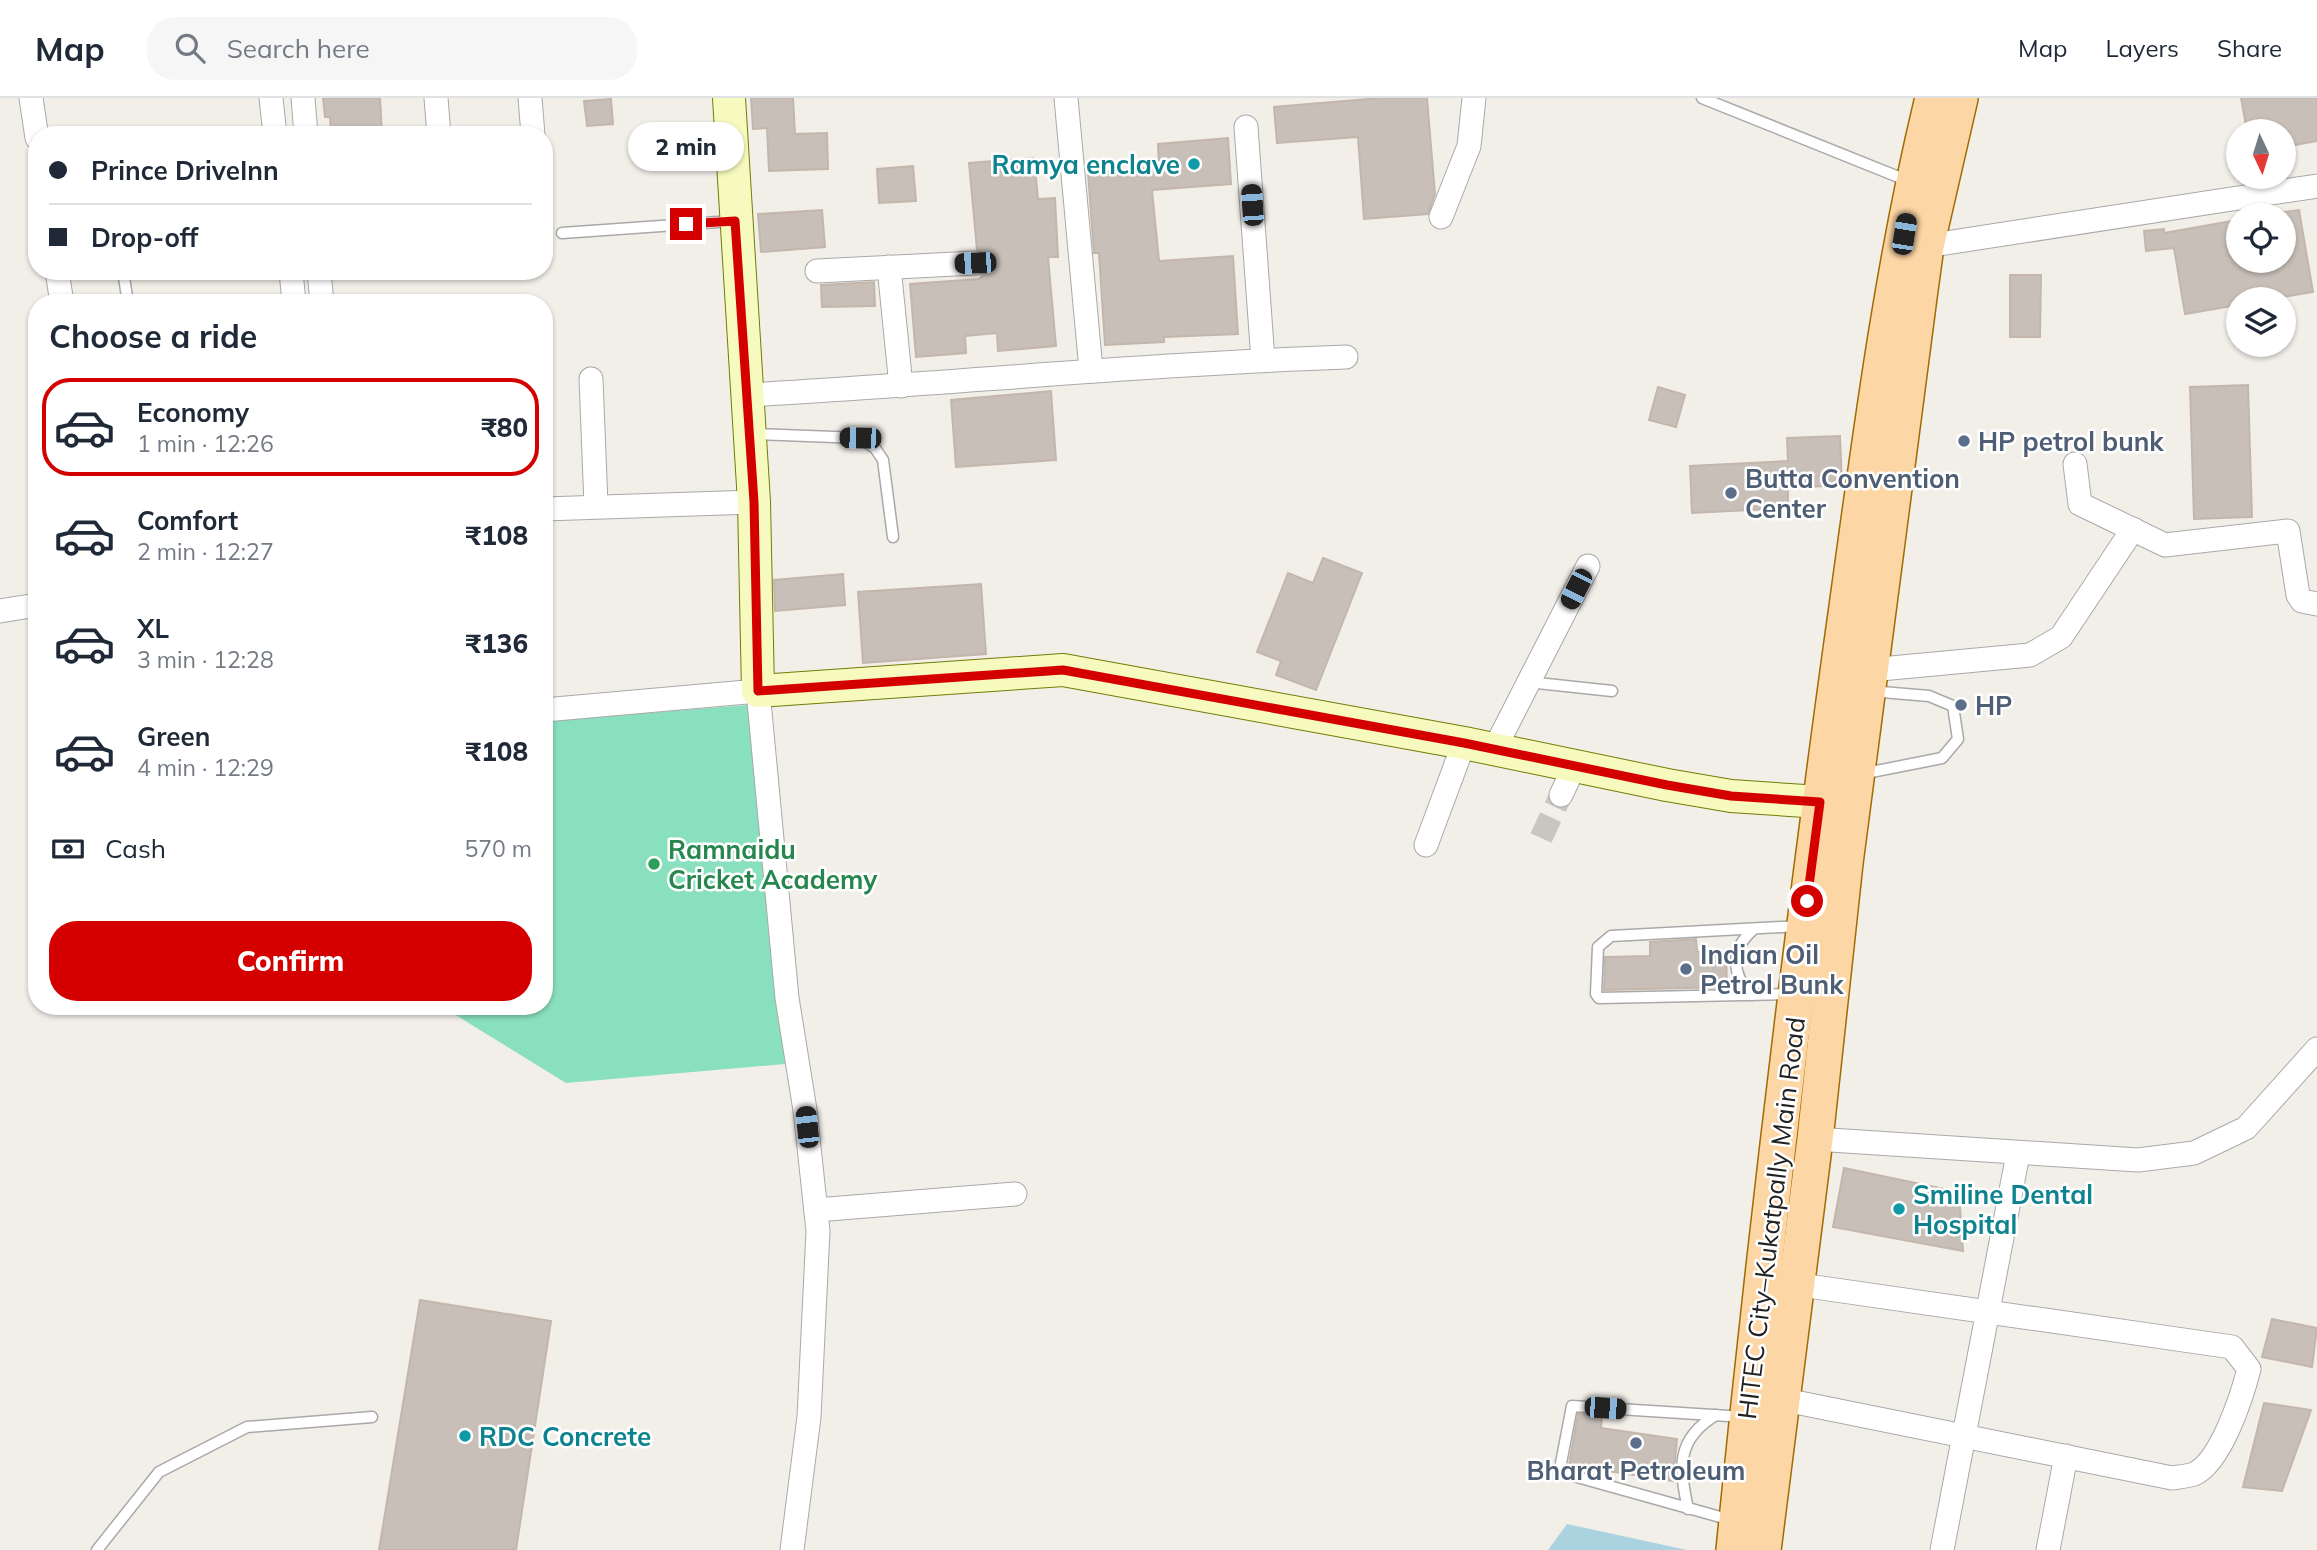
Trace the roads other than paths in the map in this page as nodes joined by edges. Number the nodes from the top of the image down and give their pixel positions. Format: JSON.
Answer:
{"nodes":[{"id":1,"x":31,"y":98,"type":"edge"},
{"id":2,"x":271,"y":98,"type":"edge"},
{"id":3,"x":303,"y":98,"type":"edge"},
{"id":4,"x":436,"y":98,"type":"edge"},
{"id":5,"x":530,"y":98,"type":"edge"},
{"id":6,"x":729,"y":98,"type":"edge"},
{"id":7,"x":1066,"y":98,"type":"edge"},
{"id":8,"x":1474,"y":98,"type":"edge"},
{"id":9,"x":1702,"y":98,"type":"edge"},
{"id":10,"x":1933,"y":98,"type":"edge"},
{"id":11,"x":1960,"y":98,"type":"edge"},
{"id":12,"x":35,"y":126,"type":"edge"},
{"id":13,"x":274,"y":126,"type":"edge"},
{"id":14,"x":305,"y":126,"type":"edge"},
{"id":15,"x":438,"y":126,"type":"edge"},
{"id":16,"x":532,"y":126,"type":"edge"},
{"id":17,"x":1246,"y":127,"type":"dead end"},
{"id":18,"x":1912,"y":183,"type":"junction"},
{"id":19,"x":2317,"y":186,"type":"edge"},
{"id":20,"x":1441,"y":216,"type":"dead end"},
{"id":21,"x":735,"y":221,"type":"junction"},
{"id":22,"x":562,"y":233,"type":"dead end"},
{"id":23,"x":1926,"y":246,"type":"junction"},
{"id":24,"x":975,"y":263,"type":"dead end"},
{"id":25,"x":890,"y":267,"type":"junction"},
{"id":26,"x":817,"y":271,"type":"dead end"},
{"id":27,"x":1346,"y":357,"type":"dead end"},
{"id":28,"x":1263,"y":360,"type":"junction"},
{"id":29,"x":1091,"y":370,"type":"junction"},
{"id":30,"x":591,"y":379,"type":"dead end"},
{"id":31,"x":901,"y":386,"type":"junction"},
{"id":32,"x":748,"y":395,"type":"junction"},
{"id":33,"x":750,"y":434,"type":"junction"},
{"id":34,"x":2076,"y":464,"type":"dead end"},
{"id":35,"x":754,"y":502,"type":"junction"},
{"id":36,"x":596,"y":505,"type":"junction"},
{"id":37,"x":553,"y":508,"type":"edge"},
{"id":38,"x":2133,"y":529,"type":"junction"},
{"id":39,"x":893,"y":537,"type":"dead end"},
{"id":40,"x":1588,"y":566,"type":"dead end"},
{"id":41,"x":2317,"y":604,"type":"edge"},
{"id":42,"x":28,"y":606,"type":"edge"},
{"id":43,"x":0,"y":611,"type":"edge"},
{"id":44,"x":1869,"y":680,"type":"junction"},
{"id":45,"x":1528,"y":682,"type":"junction"},
{"id":46,"x":758,"y":691,"type":"junction"},
{"id":47,"x":1612,"y":691,"type":"dead end"},
{"id":48,"x":553,"y":709,"type":"edge"},
{"id":49,"x":1464,"y":743,"type":"junction"},
{"id":50,"x":1495,"y":748,"type":"junction"},
{"id":51,"x":1575,"y":765,"type":"junction"},
{"id":52,"x":1857,"y":775,"type":"junction"},
{"id":53,"x":1561,"y":795,"type":"tunnel mouth"},
{"id":54,"x":1820,"y":802,"type":"junction"},
{"id":55,"x":1426,"y":845,"type":"dead end"},
{"id":56,"x":1804,"y":926,"type":"junction"},
{"id":57,"x":1754,"y":929,"type":"junction"},
{"id":58,"x":1796,"y":994,"type":"junction"},
{"id":59,"x":1752,"y":995,"type":"junction"},
{"id":60,"x":2317,"y":1049,"type":"edge"},
{"id":61,"x":1815,"y":1139,"type":"junction"},
{"id":62,"x":2018,"y":1154,"type":"junction"},
{"id":63,"x":1015,"y":1195,"type":"dead end"},
{"id":64,"x":816,"y":1210,"type":"junction"},
{"id":65,"x":1794,"y":1284,"type":"junction"},
{"id":66,"x":1986,"y":1312,"type":"junction"},
{"id":67,"x":1780,"y":1399,"type":"junction"},
{"id":68,"x":1732,"y":1416,"type":"junction"},
{"id":69,"x":372,"y":1417,"type":"dead end"},
{"id":70,"x":1964,"y":1437,"type":"junction"},
{"id":71,"x":2066,"y":1456,"type":"junction"},
{"id":72,"x":1688,"y":1509,"type":"junction"},
{"id":73,"x":1735,"y":1536,"type":"edge"},
{"id":74,"x":97,"y":1550,"type":"edge"},
{"id":75,"x":792,"y":1550,"type":"edge"},
{"id":76,"x":1763,"y":1550,"type":"edge"},
{"id":77,"x":1942,"y":1550,"type":"edge"},
{"id":78,"x":2048,"y":1550,"type":"edge"}],
"edges":[{"from":1,"to":12,"type":"street"},
{"from":2,"to":13,"type":"street"},
{"from":3,"to":14,"type":"street"},
{"from":4,"to":15,"type":"street"},
{"from":5,"to":16,"type":"street"},
{"from":6,"to":21,"type":"street"},
{"from":7,"to":29,"type":"street"},
{"from":8,"to":20,"type":"street"},
{"from":9,"to":18,"type":"lane"},
{"from":10,"to":18,"type":"main road","name":"HITEC City–Kukatpally Main Road"},
{"from":11,"to":23,"type":"main road","name":"HITEC City–Kukatpally Main Road"},
{"from":17,"to":28,"type":"street"},
{"from":18,"to":54,"type":"main road","name":"HITEC City–Kukatpally Main Road"},
{"from":19,"to":23,"type":"street"},
{"from":21,"to":22,"type":"lane"},
{"from":21,"to":32,"type":"street"},
{"from":23,"to":44,"type":"main road","name":"HITEC City–Kukatpally Main Road"},
{"from":24,"to":25,"type":"street"},
{"from":25,"to":26,"type":"street"},
{"from":25,"to":31,"type":"street"},
{"from":27,"to":28,"type":"street"},
{"from":28,"to":29,"type":"street"},
{"from":29,"to":31,"type":"street"},
{"from":30,"to":36,"type":"street"},
{"from":31,"to":32,"type":"street"},
{"from":32,"to":33,"type":"street"},
{"from":33,"to":35,"type":"street"},
{"from":33,"to":39,"type":"lane"},
{"from":34,"to":38,"type":"street"},
{"from":35,"to":36,"type":"street"},
{"from":35,"to":46,"type":"street"},
{"from":36,"to":37,"type":"street"},
{"from":38,"to":41,"type":"street"},
{"from":38,"to":44,"type":"street"},
{"from":40,"to":45,"type":"street"},
{"from":42,"to":43,"type":"street"},
{"from":44,"to":52,"type":"main road","name":"HITEC City–Kukatpally Main Road"},
{"from":44,"to":52,"type":"lane"},
{"from":45,"to":47,"type":"lane"},
{"from":45,"to":50,"type":"street"},
{"from":46,"to":48,"type":"street"},
{"from":46,"to":49,"type":"street"},
{"from":46,"to":64,"type":"street"},
{"from":49,"to":50,"type":"street"},
{"from":49,"to":55,"type":"street"},
{"from":50,"to":51,"type":"street"},
{"from":51,"to":53,"type":"street"},
{"from":51,"to":54,"type":"street"},
{"from":52,"to":61,"type":"main road","name":"HITEC City–Kukatpally Main Road"},
{"from":54,"to":56,"type":"main road","name":"HITEC City–Kukatpally Main Road"},
{"from":56,"to":57,"type":"lane"},
{"from":56,"to":58,"type":"main road","name":"HITEC City–Kukatpally Main Road"},
{"from":57,"to":59,"type":"lane"},
{"from":57,"to":59,"type":"lane"},
{"from":58,"to":59,"type":"lane"},
{"from":58,"to":68,"type":"main road","name":"HITEC City–Kukatpally Main Road"},
{"from":60,"to":62,"type":"street"},
{"from":61,"to":62,"type":"street"},
{"from":61,"to":65,"type":"main road","name":"HITEC City–Kukatpally Main Road"},
{"from":62,"to":66,"type":"street"},
{"from":63,"to":64,"type":"street"},
{"from":64,"to":75,"type":"street"},
{"from":65,"to":66,"type":"street"},
{"from":65,"to":67,"type":"main road","name":"HITEC City–Kukatpally Main Road"},
{"from":66,"to":70,"type":"street"},
{"from":66,"to":71,"type":"street"},
{"from":67,"to":70,"type":"street"},
{"from":67,"to":76,"type":"main road","name":"HITEC City–Kukatpally Main Road"},
{"from":68,"to":72,"type":"lane"},
{"from":68,"to":72,"type":"lane"},
{"from":68,"to":73,"type":"main road","name":"HITEC City–Kukatpally Main Road"},
{"from":69,"to":74,"type":"lane"},
{"from":70,"to":71,"type":"street"},
{"from":70,"to":77,"type":"street"},
{"from":71,"to":78,"type":"street"},
{"from":72,"to":73,"type":"lane"}]}
